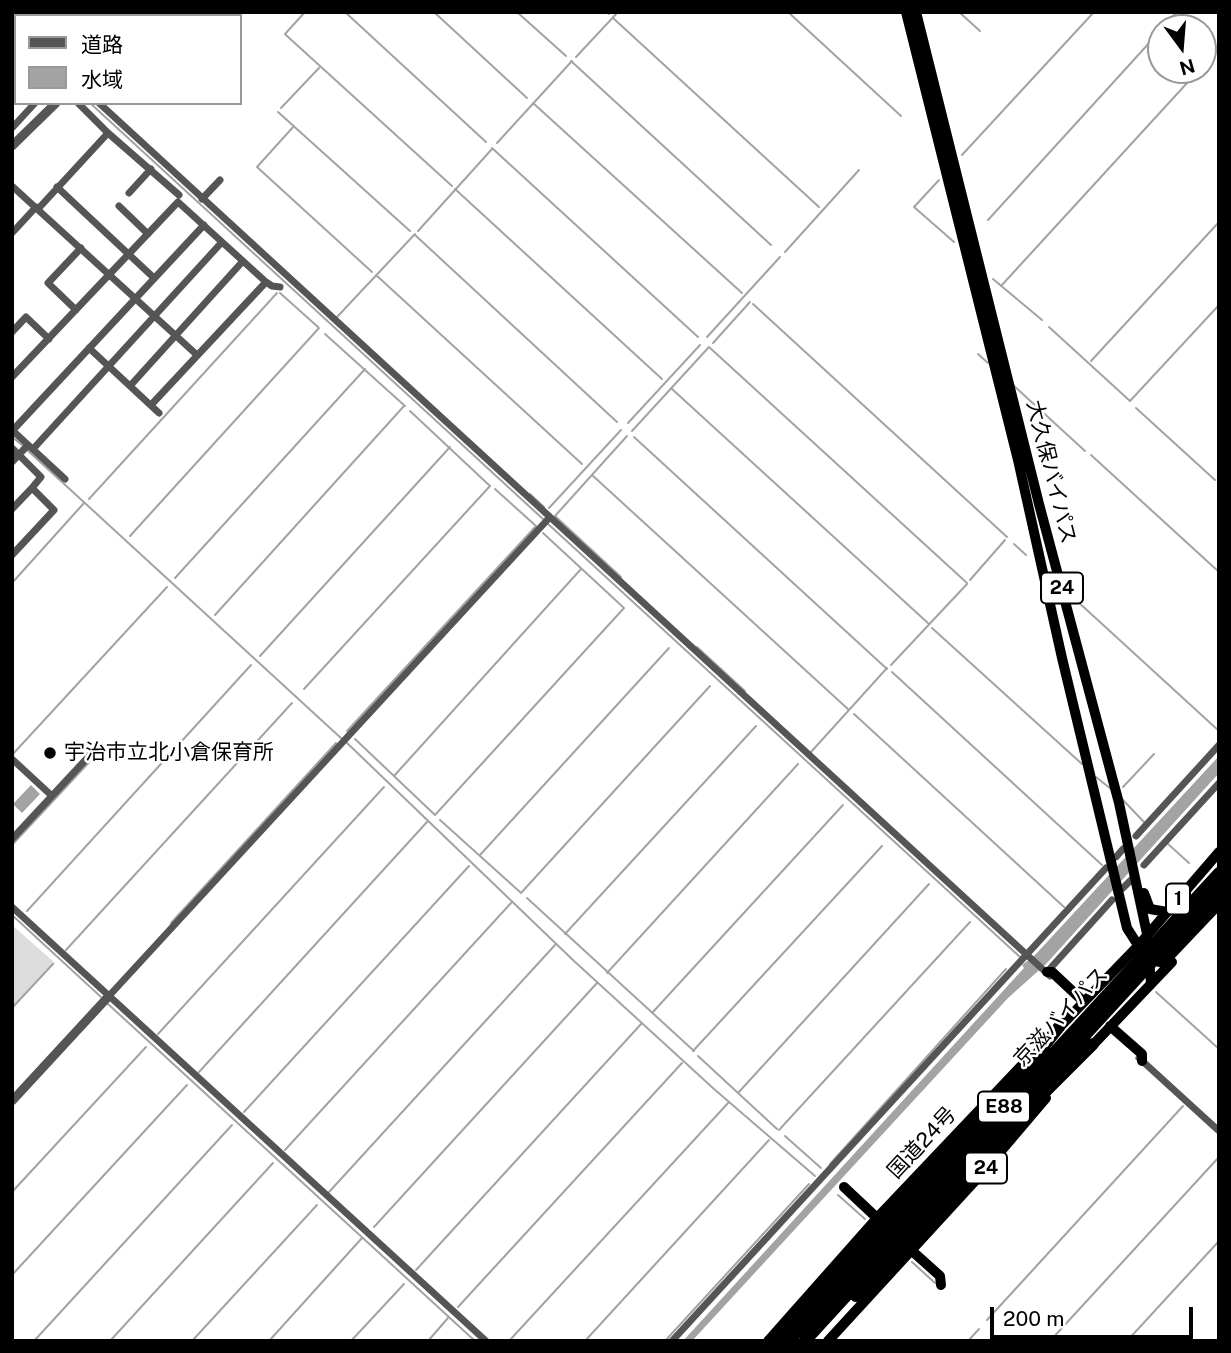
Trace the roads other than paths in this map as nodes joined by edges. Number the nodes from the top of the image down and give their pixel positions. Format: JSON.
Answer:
{"nodes":[{"id":1,"x":906,"y":12,"type":"edge"},
{"id":2,"x":916,"y":12,"type":"edge"},
{"id":3,"x":933,"y":100,"type":"junction"},
{"id":4,"x":33,"y":105,"type":"edge"},
{"id":5,"x":54,"y":105,"type":"edge"},
{"id":6,"x":80,"y":105,"type":"edge"},
{"id":7,"x":101,"y":105,"type":"edge"},
{"id":8,"x":12,"y":113,"type":"edge"},
{"id":9,"x":20,"y":120,"type":"junction"},
{"id":10,"x":12,"y":128,"type":"edge"},
{"id":11,"x":108,"y":132,"type":"junction"},
{"id":12,"x":12,"y":146,"type":"edge"},
{"id":13,"x":162,"y":163,"type":"junction"},
{"id":14,"x":153,"y":170,"type":"junction"},
{"id":15,"x":220,"y":180,"type":"dead end"},
{"id":16,"x":12,"y":186,"type":"edge"},
{"id":17,"x":57,"y":187,"type":"junction"},
{"id":18,"x":129,"y":193,"type":"dead end"},
{"id":19,"x":179,"y":195,"type":"dead end"},
{"id":20,"x":202,"y":199,"type":"junction"},
{"id":21,"x":119,"y":206,"type":"dead end"},
{"id":22,"x":37,"y":208,"type":"junction"},
{"id":23,"x":204,"y":225,"type":"junction"},
{"id":24,"x":12,"y":233,"type":"edge"},
{"id":25,"x":148,"y":234,"type":"junction"},
{"id":26,"x":222,"y":242,"type":"junction"},
{"id":27,"x":81,"y":248,"type":"junction"},
{"id":28,"x":129,"y":254,"type":"junction"},
{"id":29,"x":243,"y":261,"type":"junction"},
{"id":30,"x":975,"y":269,"type":"junction"},
{"id":31,"x":109,"y":275,"type":"junction"},
{"id":32,"x":154,"y":278,"type":"junction"},
{"id":33,"x":266,"y":282,"type":"junction"},
{"id":34,"x":280,"y":287,"type":"dead end"},
{"id":35,"x":135,"y":298,"type":"junction"},
{"id":36,"x":76,"y":310,"type":"junction"},
{"id":37,"x":155,"y":316,"type":"junction"},
{"id":38,"x":14,"y":327,"type":"edge"},
{"id":39,"x":176,"y":335,"type":"junction"},
{"id":40,"x":49,"y":339,"type":"junction"},
{"id":41,"x":89,"y":348,"type":"junction"},
{"id":42,"x":197,"y":355,"type":"junction"},
{"id":43,"x":108,"y":366,"type":"junction"},
{"id":44,"x":12,"y":377,"type":"edge"},
{"id":45,"x":130,"y":386,"type":"junction"},
{"id":46,"x":151,"y":405,"type":"junction"},
{"id":47,"x":159,"y":413,"type":"dead end"},
{"id":48,"x":13,"y":430,"type":"edge"},
{"id":49,"x":31,"y":447,"type":"junction"},
{"id":50,"x":12,"y":448,"type":"edge"},
{"id":51,"x":19,"y":454,"type":"junction"},
{"id":52,"x":12,"y":462,"type":"edge"},
{"id":53,"x":65,"y":479,"type":"dead end"},
{"id":54,"x":32,"y":488,"type":"junction"},
{"id":55,"x":12,"y":509,"type":"edge"},
{"id":56,"x":547,"y":520,"type":"junction"},
{"id":57,"x":12,"y":555,"type":"edge"},
{"id":58,"x":1219,"y":745,"type":"edge"},
{"id":59,"x":91,"y":754,"type":"dead end"},
{"id":60,"x":12,"y":759,"type":"edge"},
{"id":61,"x":1219,"y":783,"type":"edge"},
{"id":62,"x":52,"y":796,"type":"junction"},
{"id":63,"x":12,"y":839,"type":"edge"},
{"id":64,"x":1130,"y":845,"type":"junction"},
{"id":65,"x":1219,"y":852,"type":"edge"},
{"id":66,"x":1111,"y":864,"type":"junction"},
{"id":67,"x":1136,"y":871,"type":"junction"},
{"id":68,"x":1219,"y":873,"type":"edge"},
{"id":69,"x":1121,"y":889,"type":"junction"},
{"id":70,"x":1219,"y":889,"type":"edge"},
{"id":71,"x":1112,"y":900,"type":"dead end"},
{"id":72,"x":1219,"y":904,"type":"edge"},
{"id":73,"x":12,"y":907,"type":"edge"},
{"id":74,"x":1219,"y":911,"type":"edge"},
{"id":75,"x":1167,"y":912,"type":"junction"},
{"id":76,"x":1128,"y":928,"type":"junction"},
{"id":77,"x":1147,"y":934,"type":"junction"},
{"id":78,"x":1138,"y":946,"type":"junction"},
{"id":79,"x":1029,"y":956,"type":"junction"},
{"id":80,"x":1151,"y":959,"type":"junction"},
{"id":81,"x":1045,"y":971,"type":"junction"},
{"id":82,"x":1151,"y":983,"type":"junction"},
{"id":83,"x":106,"y":999,"type":"junction"},
{"id":84,"x":1080,"y":1000,"type":"junction"},
{"id":85,"x":1059,"y":1027,"type":"junction"},
{"id":86,"x":1112,"y":1030,"type":"junction"},
{"id":87,"x":1093,"y":1044,"type":"junction"},
{"id":88,"x":1027,"y":1060,"type":"junction"},
{"id":89,"x":1142,"y":1061,"type":"joint"},
{"id":90,"x":12,"y":1101,"type":"edge"},
{"id":91,"x":1219,"y":1131,"type":"edge"},
{"id":92,"x":842,"y":1189,"type":"dead end"},
{"id":93,"x":877,"y":1219,"type":"junction"},
{"id":94,"x":911,"y":1250,"type":"junction"},
{"id":95,"x":941,"y":1285,"type":"dead end"},
{"id":96,"x":486,"y":1341,"type":"edge"},
{"id":97,"x":672,"y":1341,"type":"edge"},
{"id":98,"x":768,"y":1341,"type":"edge"},
{"id":99,"x":775,"y":1341,"type":"edge"},
{"id":100,"x":789,"y":1341,"type":"edge"},
{"id":101,"x":805,"y":1341,"type":"edge"},
{"id":102,"x":812,"y":1341,"type":"edge"},
{"id":103,"x":828,"y":1341,"type":"edge"}],
"edges":[{"from":1,"to":3,"type":"highway","name":"大久保バイパス","number":"24"},
{"from":2,"to":3,"type":"highway","name":"大久保バイパス","number":"24"},
{"from":3,"to":30,"type":"highway","name":"大久保バイパス","number":"24"},
{"from":4,"to":9,"type":"street"},
{"from":5,"to":12,"type":"street"},
{"from":6,"to":11,"type":"street"},
{"from":7,"to":13,"type":"street"},
{"from":8,"to":9,"type":"street"},
{"from":9,"to":10,"type":"street"},
{"from":11,"to":14,"type":"street"},
{"from":11,"to":17,"type":"street"},
{"from":13,"to":14,"type":"street"},
{"from":13,"to":20,"type":"street"},
{"from":14,"to":18,"type":"street"},
{"from":14,"to":19,"type":"street"},
{"from":15,"to":20,"type":"street"},
{"from":16,"to":22,"type":"street"},
{"from":17,"to":22,"type":"street"},
{"from":17,"to":28,"type":"street"},
{"from":20,"to":56,"type":"street"},
{"from":21,"to":25,"type":"street"},
{"from":22,"to":24,"type":"street"},
{"from":22,"to":27,"type":"street"},
{"from":23,"to":25,"type":"street"},
{"from":23,"to":26,"type":"street"},
{"from":23,"to":32,"type":"street"},
{"from":25,"to":28,"type":"street"},
{"from":26,"to":29,"type":"street"},
{"from":26,"to":37,"type":"street"},
{"from":27,"to":31,"type":"street"},
{"from":27,"to":36,"type":"street"},
{"from":28,"to":31,"type":"street"},
{"from":28,"to":32,"type":"street"},
{"from":29,"to":33,"type":"street"},
{"from":29,"to":39,"type":"street"},
{"from":30,"to":64,"type":"highway","name":"大久保バイパス","number":"24"},
{"from":30,"to":66,"type":"highway","name":"大久保バイパス","number":"24"},
{"from":31,"to":35,"type":"street"},
{"from":31,"to":36,"type":"street"},
{"from":32,"to":35,"type":"street"},
{"from":33,"to":34,"type":"street"},
{"from":33,"to":42,"type":"street"},
{"from":35,"to":37,"type":"street"},
{"from":35,"to":41,"type":"street"},
{"from":36,"to":40,"type":"street"},
{"from":37,"to":39,"type":"street"},
{"from":37,"to":43,"type":"street"},
{"from":38,"to":40,"type":"street"},
{"from":39,"to":42,"type":"street"},
{"from":39,"to":45,"type":"street"},
{"from":40,"to":44,"type":"street"},
{"from":41,"to":43,"type":"street"},
{"from":41,"to":48,"type":"street"},
{"from":42,"to":46,"type":"street"},
{"from":43,"to":45,"type":"street"},
{"from":43,"to":49,"type":"street"},
{"from":45,"to":46,"type":"street"},
{"from":46,"to":47,"type":"street"},
{"from":48,"to":49,"type":"street"},
{"from":49,"to":51,"type":"street"},
{"from":49,"to":53,"type":"street"},
{"from":50,"to":51,"type":"street"},
{"from":51,"to":52,"type":"street"},
{"from":51,"to":54,"type":"street"},
{"from":54,"to":55,"type":"street"},
{"from":54,"to":57,"type":"street"},
{"from":56,"to":79,"type":"street"},
{"from":56,"to":83,"type":"street"},
{"from":58,"to":64,"type":"street"},
{"from":59,"to":62,"type":"street"},
{"from":60,"to":62,"type":"street"},
{"from":61,"to":67,"type":"street"},
{"from":62,"to":63,"type":"street"},
{"from":64,"to":66,"type":"street"},
{"from":64,"to":67,"type":"highway","name":"大久保バイパス","number":"24"},
{"from":65,"to":75,"type":"highway","number":"1"},
{"from":66,"to":69,"type":"highway","name":"大久保バイパス","number":"24"},
{"from":66,"to":79,"type":"street"},
{"from":67,"to":69,"type":"street"},
{"from":67,"to":75,"type":"highway"},
{"from":67,"to":77,"type":"highway","name":"大久保バイパス","number":"24"},
{"from":68,"to":100,"type":"highway","name":"京滋バイパス","number":"E88"},
{"from":69,"to":76,"type":"highway","name":"大久保バイパス","number":"24"},
{"from":70,"to":101,"type":"highway","name":"京滋バイパス","number":"E88"},
{"from":71,"to":81,"type":"street"},
{"from":72,"to":80,"type":"highway"},
{"from":73,"to":83,"type":"street"},
{"from":74,"to":82,"type":"highway","number":"1"},
{"from":75,"to":77,"type":"highway","number":"1"},
{"from":76,"to":78,"type":"highway","name":"大久保バイパス","number":"24"},
{"from":76,"to":84,"type":"highway"},
{"from":77,"to":78,"type":"highway","number":"1"},
{"from":77,"to":80,"type":"highway","name":"大久保バイパス","number":"24"},
{"from":78,"to":80,"type":"highway","name":"大久保バイパス"},
{"from":78,"to":84,"type":"highway","name":"国道24号","number":"24"},
{"from":79,"to":81,"type":"street"},
{"from":79,"to":97,"type":"street"},
{"from":80,"to":82,"type":"highway","name":"大久保バイパス","number":"24"},
{"from":81,"to":84,"type":"highway"},
{"from":82,"to":86,"type":"highway","number":"24"},
{"from":83,"to":90,"type":"street"},
{"from":83,"to":96,"type":"street"},
{"from":84,"to":85,"type":"highway","name":"国道24号","number":"24"},
{"from":84,"to":88,"type":"highway"},
{"from":85,"to":88,"type":"highway","name":"国道24号","number":"24"},
{"from":85,"to":99,"type":"highway"},
{"from":86,"to":87,"type":"highway","number":"24"},
{"from":86,"to":89,"type":"highway"},
{"from":87,"to":94,"type":"highway","number":"24"},
{"from":87,"to":102,"type":"highway"},
{"from":88,"to":93,"type":"highway","name":"国道24号","number":"24"},
{"from":89,"to":91,"type":"street"},
{"from":92,"to":93,"type":"highway"},
{"from":93,"to":98,"type":"highway","name":"国道24号","number":"24"},
{"from":94,"to":95,"type":"highway"},
{"from":94,"to":103,"type":"highway","number":"24"}]}
